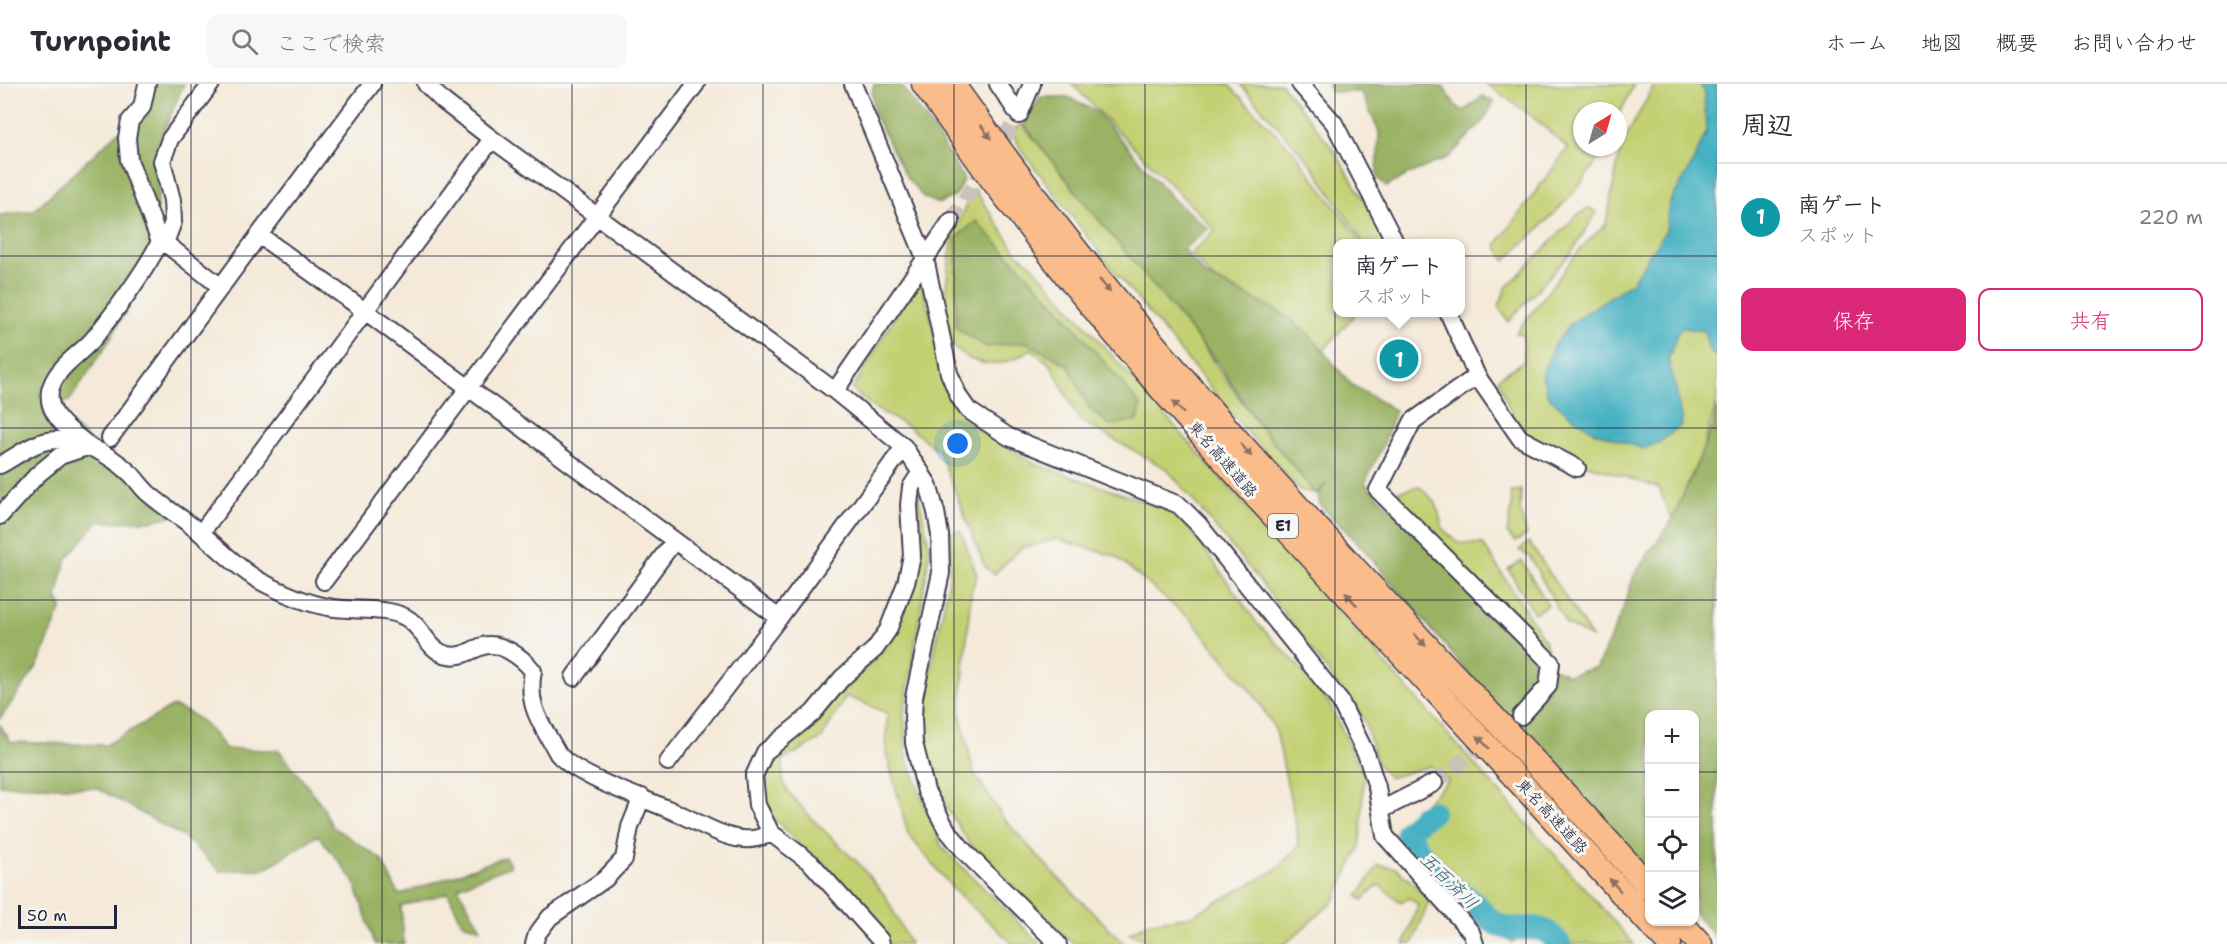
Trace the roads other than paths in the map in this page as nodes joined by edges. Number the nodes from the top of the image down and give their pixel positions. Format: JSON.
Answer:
{"nodes":[{"id":1,"x":147,"y":84,"type":"edge"},
{"id":2,"x":211,"y":84,"type":"edge"},
{"id":3,"x":372,"y":84,"type":"edge"},
{"id":4,"x":426,"y":84,"type":"edge"},
{"id":5,"x":696,"y":84,"type":"edge"},
{"id":6,"x":853,"y":84,"type":"edge"},
{"id":7,"x":924,"y":84,"type":"edge"},
{"id":8,"x":952,"y":84,"type":"edge"},
{"id":9,"x":998,"y":84,"type":"edge"},
{"id":10,"x":1032,"y":84,"type":"edge"},
{"id":11,"x":1300,"y":84,"type":"edge"},
{"id":12,"x":492,"y":138,"type":"junction"},
{"id":13,"x":597,"y":217,"type":"junction"},
{"id":14,"x":951,"y":221,"type":"tunnel mouth"},
{"id":15,"x":259,"y":235,"type":"junction"},
{"id":16,"x":1394,"y":239,"type":"edge"},
{"id":17,"x":925,"y":258,"type":"junction"},
{"id":18,"x":221,"y":287,"type":"junction"},
{"id":19,"x":365,"y":311,"type":"junction"},
{"id":20,"x":1450,"y":317,"type":"edge"},
{"id":21,"x":1477,"y":376,"type":"junction"},
{"id":22,"x":469,"y":388,"type":"junction"},
{"id":23,"x":835,"y":391,"type":"junction"},
{"id":24,"x":110,"y":438,"type":"dead end"},
{"id":25,"x":89,"y":446,"type":"junction"},
{"id":26,"x":904,"y":447,"type":"junction"},
{"id":27,"x":0,"y":465,"type":"edge"},
{"id":28,"x":1577,"y":468,"type":"dead end"},
{"id":29,"x":921,"y":472,"type":"junction"},
{"id":30,"x":0,"y":516,"type":"edge"},
{"id":31,"x":201,"y":533,"type":"junction"},
{"id":32,"x":675,"y":541,"type":"junction"},
{"id":33,"x":324,"y":581,"type":"dead end"},
{"id":34,"x":779,"y":618,"type":"junction"},
{"id":35,"x":574,"y":677,"type":"dead end"},
{"id":36,"x":1521,"y":716,"type":"tunnel mouth"},
{"id":37,"x":668,"y":762,"type":"dead end"},
{"id":38,"x":1434,"y":783,"type":"tunnel mouth"},
{"id":39,"x":642,"y":797,"type":"junction"},
{"id":40,"x":1381,"y":810,"type":"junction"},
{"id":41,"x":771,"y":833,"type":"junction"},
{"id":42,"x":1645,"y":883,"type":"edge"},
{"id":43,"x":1684,"y":926,"type":"edge"},
{"id":44,"x":534,"y":944,"type":"edge"},
{"id":45,"x":881,"y":944,"type":"edge"},
{"id":46,"x":1058,"y":944,"type":"edge"},
{"id":47,"x":1475,"y":944,"type":"edge"},
{"id":48,"x":1669,"y":944,"type":"edge"},
{"id":49,"x":1700,"y":944,"type":"edge"}],
"edges":[{"from":1,"to":25,"type":"street"},
{"from":2,"to":18,"type":"street"},
{"from":3,"to":15,"type":"street"},
{"from":4,"to":12,"type":"street"},
{"from":5,"to":13,"type":"street"},
{"from":6,"to":17,"type":"street"},
{"from":48,"to":7,"type":"highway","name":"東名高速道路","number":"E1","one_way":true},
{"from":8,"to":42,"type":"highway","name":"東名高速道路","number":"E1","one_way":true},
{"from":9,"to":10,"type":"street"},
{"from":11,"to":16,"type":"street"},
{"from":12,"to":13,"type":"street"},
{"from":12,"to":19,"type":"street"},
{"from":13,"to":22,"type":"street"},
{"from":13,"to":23,"type":"street"},
{"from":14,"to":17,"type":"street"},
{"from":15,"to":18,"type":"street"},
{"from":15,"to":19,"type":"street"},
{"from":17,"to":23,"type":"street"},
{"from":17,"to":40,"type":"street"},
{"from":18,"to":24,"type":"street"},
{"from":19,"to":22,"type":"street"},
{"from":19,"to":31,"type":"street"},
{"from":20,"to":21,"type":"street"},
{"from":21,"to":28,"type":"street"},
{"from":21,"to":36,"type":"street"},
{"from":22,"to":32,"type":"street"},
{"from":22,"to":33,"type":"street"},
{"from":23,"to":26,"type":"street"},
{"from":25,"to":27,"type":"street"},
{"from":25,"to":30,"type":"street"},
{"from":25,"to":31,"type":"street"},
{"from":26,"to":29,"type":"street"},
{"from":26,"to":34,"type":"street"},
{"from":29,"to":41,"type":"street"},
{"from":29,"to":46,"type":"street"},
{"from":31,"to":39,"type":"street"},
{"from":32,"to":34,"type":"street"},
{"from":32,"to":35,"type":"street"},
{"from":34,"to":37,"type":"street"},
{"from":38,"to":40,"type":"street"},
{"from":39,"to":41,"type":"street"},
{"from":39,"to":44,"type":"street"},
{"from":40,"to":47,"type":"street"},
{"from":41,"to":45,"type":"street"},
{"from":43,"to":49,"type":"highway"}]}
